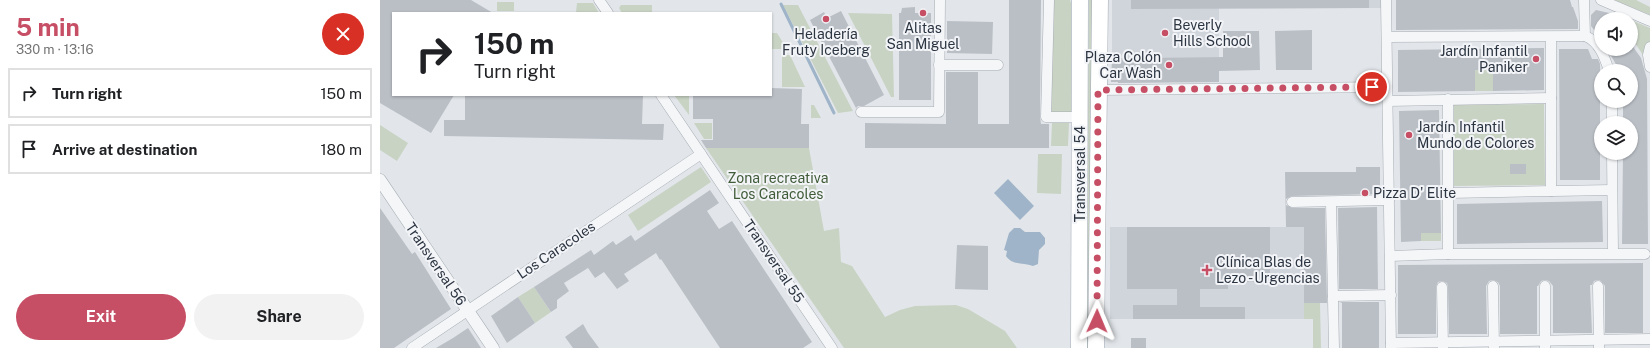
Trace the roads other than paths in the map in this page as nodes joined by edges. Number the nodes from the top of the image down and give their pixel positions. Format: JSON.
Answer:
{"nodes":[{"id":1,"x":599,"y":0,"type":"edge"},
{"id":2,"x":940,"y":0,"type":"edge"},
{"id":3,"x":1049,"y":0,"type":"edge"},
{"id":4,"x":1080,"y":0,"type":"edge"},
{"id":5,"x":1100,"y":0,"type":"edge"},
{"id":6,"x":1386,"y":0,"type":"edge"},
{"id":7,"x":1584,"y":0,"type":"edge"},
{"id":8,"x":1601,"y":0,"type":"edge"},
{"id":9,"x":607,"y":12,"type":"edge"},
{"id":10,"x":1650,"y":21,"type":"edge"},
{"id":11,"x":1585,"y":36,"type":"junction"},
{"id":12,"x":1387,"y":37,"type":"junction"},
{"id":13,"x":1551,"y":37,"type":"junction"},
{"id":14,"x":1650,"y":47,"type":"edge"},
{"id":15,"x":1606,"y":64,"type":"edge"},
{"id":16,"x":939,"y":65,"type":"junction"},
{"id":17,"x":998,"y":65,"type":"dead end"},
{"id":18,"x":1650,"y":67,"type":"edge"},
{"id":19,"x":1387,"y":87,"type":"junction"},
{"id":20,"x":1098,"y":90,"type":"junction"},
{"id":21,"x":662,"y":96,"type":"edge"},
{"id":22,"x":1551,"y":98,"type":"junction"},
{"id":23,"x":1448,"y":99,"type":"junction"},
{"id":24,"x":1388,"y":101,"type":"junction"},
{"id":25,"x":861,"y":112,"type":"dead end"},
{"id":26,"x":1080,"y":117,"type":"junction"},
{"id":27,"x":701,"y":154,"type":"junction"},
{"id":28,"x":1612,"y":160,"type":"edge"},
{"id":29,"x":380,"y":180,"type":"edge"},
{"id":30,"x":1612,"y":190,"type":"junction"},
{"id":31,"x":1551,"y":191,"type":"junction"},
{"id":32,"x":1449,"y":193,"type":"junction"},
{"id":33,"x":1389,"y":200,"type":"junction"},
{"id":34,"x":1292,"y":202,"type":"dead end"},
{"id":35,"x":1331,"y":202,"type":"junction"},
{"id":36,"x":1613,"y":253,"type":"junction"},
{"id":37,"x":1448,"y":254,"type":"junction"},
{"id":38,"x":1645,"y":254,"type":"dead end"},
{"id":39,"x":1390,"y":256,"type":"junction"},
{"id":40,"x":1493,"y":286,"type":"dead end"},
{"id":41,"x":1545,"y":286,"type":"dead end"},
{"id":42,"x":1598,"y":286,"type":"dead end"},
{"id":43,"x":1442,"y":287,"type":"dead end"},
{"id":44,"x":1391,"y":295,"type":"junction"},
{"id":45,"x":1333,"y":296,"type":"junction"},
{"id":46,"x":468,"y":311,"type":"junction"},
{"id":47,"x":1650,"y":339,"type":"edge"},
{"id":48,"x":1545,"y":344,"type":"edge"},
{"id":49,"x":1598,"y":344,"type":"edge"},
{"id":50,"x":1443,"y":345,"type":"edge"},
{"id":51,"x":1494,"y":345,"type":"edge"},
{"id":52,"x":1391,"y":346,"type":"edge"},
{"id":53,"x":412,"y":348,"type":"edge"},
{"id":54,"x":493,"y":348,"type":"edge"},
{"id":55,"x":832,"y":348,"type":"edge"},
{"id":56,"x":1079,"y":348,"type":"edge"},
{"id":57,"x":1096,"y":348,"type":"edge"},
{"id":58,"x":1334,"y":348,"type":"edge"}],
"edges":[{"from":1,"to":9,"type":"street"},
{"from":2,"to":16,"type":"street"},
{"from":3,"to":26,"type":"street"},
{"from":4,"to":26,"type":"main road","name":"Transversal 54"},
{"from":5,"to":20,"type":"main road","name":"Transversal 54"},
{"from":6,"to":12,"type":"street"},
{"from":7,"to":11,"type":"street"},
{"from":8,"to":10,"type":"street"},
{"from":11,"to":13,"type":"street"},
{"from":11,"to":15,"type":"street"},
{"from":12,"to":13,"type":"street"},
{"from":12,"to":19,"type":"street"},
{"from":13,"to":22,"type":"street"},
{"from":14,"to":18,"type":"street"},
{"from":16,"to":17,"type":"street"},
{"from":16,"to":25,"type":"street"},
{"from":19,"to":20,"type":"street"},
{"from":19,"to":24,"type":"street"},
{"from":20,"to":57,"type":"main road","name":"Transversal 54"},
{"from":21,"to":27,"type":"street","name":"Transversal 55"},
{"from":22,"to":23,"type":"street"},
{"from":22,"to":31,"type":"street"},
{"from":23,"to":24,"type":"street"},
{"from":23,"to":32,"type":"street"},
{"from":24,"to":33,"type":"street"},
{"from":26,"to":56,"type":"main road","name":"Transversal 54"},
{"from":27,"to":46,"type":"street","name":"Los Caracoles"},
{"from":27,"to":55,"type":"street","name":"Transversal 55"},
{"from":28,"to":30,"type":"street"},
{"from":29,"to":46,"type":"street","name":"Transversal 56"},
{"from":30,"to":31,"type":"street"},
{"from":30,"to":36,"type":"street"},
{"from":31,"to":32,"type":"street"},
{"from":32,"to":37,"type":"street"},
{"from":33,"to":35,"type":"street"},
{"from":33,"to":39,"type":"street"},
{"from":34,"to":35,"type":"street"},
{"from":35,"to":45,"type":"street"},
{"from":36,"to":37,"type":"street"},
{"from":36,"to":38,"type":"street"},
{"from":37,"to":39,"type":"street"},
{"from":39,"to":44,"type":"street"},
{"from":40,"to":51,"type":"street"},
{"from":41,"to":48,"type":"street"},
{"from":42,"to":49,"type":"street"},
{"from":43,"to":50,"type":"street"},
{"from":44,"to":45,"type":"street"},
{"from":44,"to":52,"type":"street"},
{"from":45,"to":58,"type":"street"},
{"from":46,"to":53,"type":"street","name":"Los Caracoles"},
{"from":46,"to":54,"type":"street","name":"Transversal 56"},
{"from":47,"to":49,"type":"street"},
{"from":48,"to":49,"type":"street"},
{"from":48,"to":51,"type":"street"},
{"from":50,"to":51,"type":"street"},
{"from":50,"to":52,"type":"street"}]}
